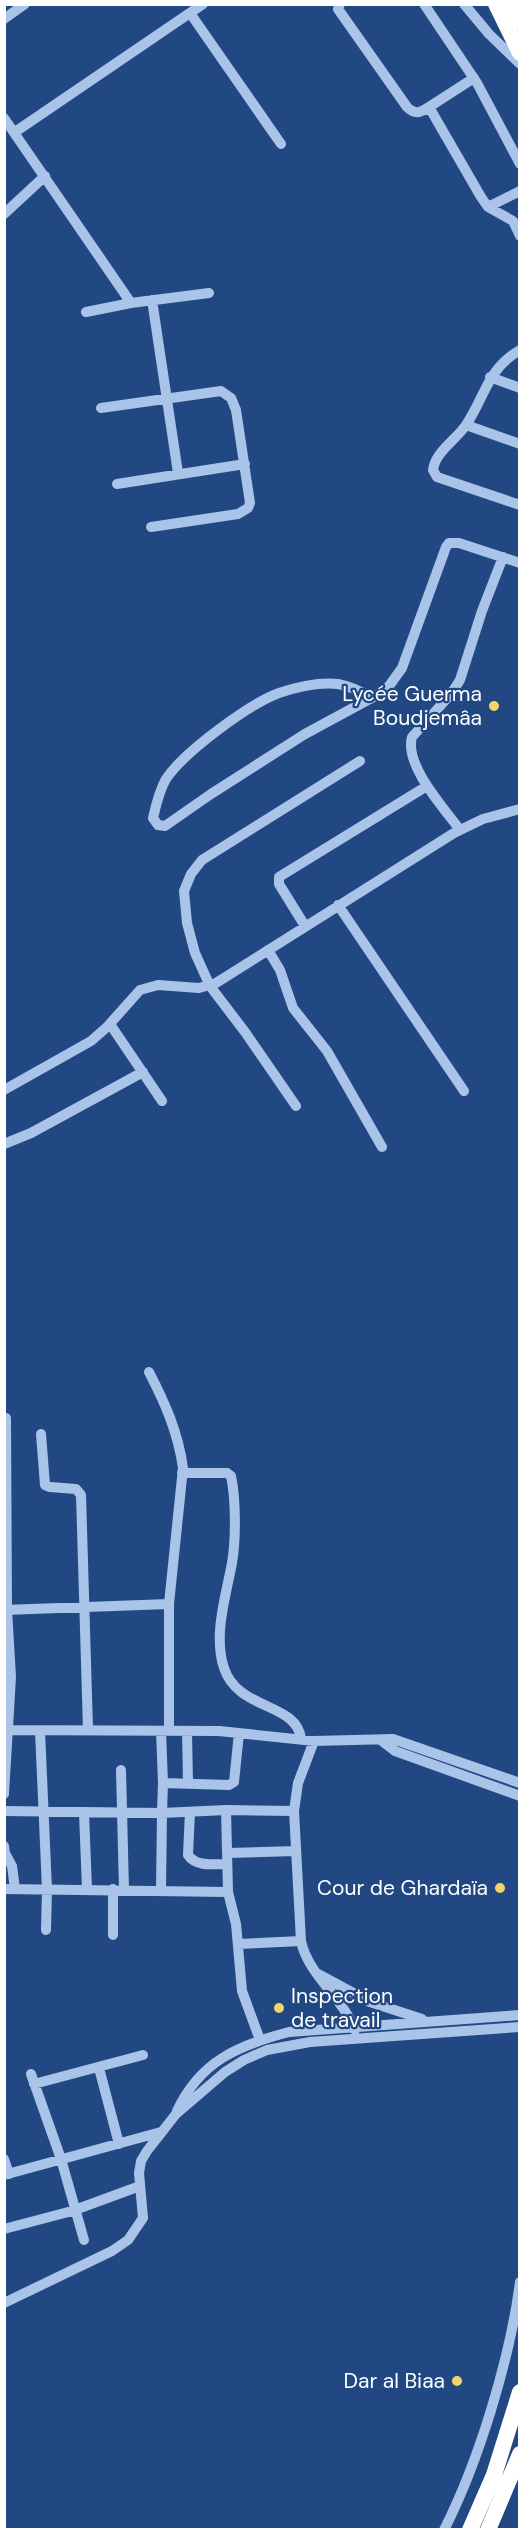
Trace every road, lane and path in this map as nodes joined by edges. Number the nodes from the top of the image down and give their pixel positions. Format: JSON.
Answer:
{"nodes":[{"id":1,"x":25,"y":4,"type":"edge"},
{"id":2,"x":203,"y":4,"type":"edge"},
{"id":3,"x":340,"y":4,"type":"edge"},
{"id":4,"x":424,"y":4,"type":"edge"},
{"id":5,"x":464,"y":4,"type":"edge"},
{"id":6,"x":496,"y":4,"type":"edge"},
{"id":7,"x":511,"y":4,"type":"edge"},
{"id":8,"x":190,"y":13,"type":"junction"},
{"id":9,"x":4,"y":19,"type":"edge"},
{"id":10,"x":519,"y":22,"type":"edge"},
{"id":11,"x":519,"y":53,"type":"edge"},
{"id":12,"x":519,"y":64,"type":"edge"},
{"id":13,"x":474,"y":78,"type":"junction"},
{"id":14,"x":429,"y":107,"type":"junction"},
{"id":15,"x":4,"y":118,"type":"edge"},
{"id":16,"x":15,"y":132,"type":"junction"},
{"id":17,"x":281,"y":144,"type":"dead end"},
{"id":18,"x":519,"y":164,"type":"edge"},
{"id":19,"x":45,"y":176,"type":"junction"},
{"id":20,"x":519,"y":191,"type":"edge"},
{"id":21,"x":488,"y":207,"type":"junction"},
{"id":22,"x":4,"y":214,"type":"edge"},
{"id":23,"x":516,"y":219,"type":"edge"},
{"id":24,"x":519,"y":236,"type":"edge"},
{"id":25,"x":209,"y":293,"type":"dead end"},
{"id":26,"x":152,"y":300,"type":"junction"},
{"id":27,"x":131,"y":303,"type":"junction"},
{"id":28,"x":86,"y":312,"type":"dead end"},
{"id":29,"x":519,"y":350,"type":"edge"},
{"id":30,"x":490,"y":377,"type":"junction"},
{"id":31,"x":519,"y":388,"type":"edge"},
{"id":32,"x":167,"y":397,"type":"junction"},
{"id":33,"x":101,"y":408,"type":"dead end"},
{"id":34,"x":466,"y":425,"type":"junction"},
{"id":35,"x":519,"y":444,"type":"edge"},
{"id":36,"x":245,"y":464,"type":"junction"},
{"id":37,"x":178,"y":473,"type":"junction"},
{"id":38,"x":117,"y":484,"type":"dead end"},
{"id":39,"x":519,"y":505,"type":"edge"},
{"id":40,"x":151,"y":527,"type":"dead end"},
{"id":41,"x":503,"y":557,"type":"junction"},
{"id":42,"x":519,"y":563,"type":"edge"},
{"id":43,"x":372,"y":698,"type":"junction"},
{"id":44,"x":360,"y":761,"type":"dead end"},
{"id":45,"x":427,"y":786,"type":"junction"},
{"id":46,"x":519,"y":809,"type":"edge"},
{"id":47,"x":460,"y":830,"type":"junction"},
{"id":48,"x":338,"y":905,"type":"junction"},
{"id":49,"x":305,"y":926,"type":"junction"},
{"id":50,"x":268,"y":950,"type":"junction"},
{"id":51,"x":210,"y":986,"type":"junction"},
{"id":52,"x":110,"y":1024,"type":"junction"},
{"id":53,"x":143,"y":1072,"type":"junction"},
{"id":54,"x":4,"y":1090,"type":"edge"},
{"id":55,"x":464,"y":1091,"type":"dead end"},
{"id":56,"x":162,"y":1101,"type":"dead end"},
{"id":57,"x":296,"y":1106,"type":"dead end"},
{"id":58,"x":4,"y":1144,"type":"edge"},
{"id":59,"x":382,"y":1147,"type":"dead end"},
{"id":60,"x":149,"y":1372,"type":"dead end"},
{"id":61,"x":6,"y":1418,"type":"edge"},
{"id":62,"x":41,"y":1434,"type":"dead end"},
{"id":63,"x":182,"y":1473,"type":"junction"},
{"id":64,"x":169,"y":1604,"type":"junction"},
{"id":65,"x":84,"y":1606,"type":"junction"},
{"id":66,"x":6,"y":1610,"type":"edge"},
{"id":67,"x":88,"y":1729,"type":"junction"},
{"id":68,"x":7,"y":1730,"type":"edge"},
{"id":69,"x":40,"y":1731,"type":"junction"},
{"id":70,"x":165,"y":1731,"type":"junction"},
{"id":71,"x":187,"y":1731,"type":"junction"},
{"id":72,"x":239,"y":1733,"type":"junction"},
{"id":73,"x":301,"y":1739,"type":"junction"},
{"id":74,"x":314,"y":1741,"type":"junction"},
{"id":75,"x":382,"y":1741,"type":"junction"},
{"id":76,"x":424,"y":1749,"type":"junction"},
{"id":77,"x":421,"y":1760,"type":"junction"},
{"id":78,"x":455,"y":1765,"type":"junction"},
{"id":79,"x":121,"y":1770,"type":"dead end"},
{"id":80,"x":490,"y":1778,"type":"junction"},
{"id":81,"x":188,"y":1782,"type":"junction"},
{"id":82,"x":519,"y":1783,"type":"edge"},
{"id":83,"x":163,"y":1784,"type":"junction"},
{"id":84,"x":4,"y":1794,"type":"edge"},
{"id":85,"x":519,"y":1796,"type":"edge"},
{"id":86,"x":226,"y":1810,"type":"junction"},
{"id":87,"x":4,"y":1811,"type":"edge"},
{"id":88,"x":294,"y":1811,"type":"junction"},
{"id":89,"x":190,"y":1812,"type":"junction"},
{"id":90,"x":43,"y":1813,"type":"junction"},
{"id":91,"x":84,"y":1813,"type":"junction"},
{"id":92,"x":122,"y":1813,"type":"junction"},
{"id":93,"x":162,"y":1813,"type":"junction"},
{"id":94,"x":4,"y":1846,"type":"edge"},
{"id":95,"x":296,"y":1851,"type":"junction"},
{"id":96,"x":227,"y":1858,"type":"junction"},
{"id":97,"x":10,"y":1889,"type":"edge"},
{"id":98,"x":47,"y":1889,"type":"junction"},
{"id":99,"x":87,"y":1889,"type":"junction"},
{"id":100,"x":118,"y":1889,"type":"junction"},
{"id":101,"x":161,"y":1889,"type":"junction"},
{"id":102,"x":228,"y":1892,"type":"junction"},
{"id":103,"x":46,"y":1930,"type":"dead end"},
{"id":104,"x":113,"y":1935,"type":"dead end"},
{"id":105,"x":301,"y":1941,"type":"junction"},
{"id":106,"x":238,"y":1944,"type":"junction"},
{"id":107,"x":317,"y":1973,"type":"junction"},
{"id":108,"x":519,"y":2015,"type":"edge"},
{"id":109,"x":440,"y":2022,"type":"junction"},
{"id":110,"x":354,"y":2027,"type":"junction"},
{"id":111,"x":519,"y":2027,"type":"edge"},
{"id":112,"x":260,"y":2040,"type":"junction"},
{"id":113,"x":357,"y":2040,"type":"junction"},
{"id":114,"x":143,"y":2055,"type":"dead end"},
{"id":115,"x":99,"y":2068,"type":"junction"},
{"id":116,"x":176,"y":2114,"type":"junction"},
{"id":117,"x":161,"y":2132,"type":"junction"},
{"id":118,"x":119,"y":2144,"type":"junction"},
{"id":119,"x":4,"y":2159,"type":"edge"},
{"id":120,"x":61,"y":2159,"type":"junction"},
{"id":121,"x":7,"y":2175,"type":"edge"},
{"id":122,"x":140,"y":2186,"type":"junction"},
{"id":123,"x":76,"y":2209,"type":"junction"},
{"id":124,"x":4,"y":2229,"type":"edge"},
{"id":125,"x":84,"y":2240,"type":"dead end"},
{"id":126,"x":519,"y":2282,"type":"edge"},
{"id":127,"x":4,"y":2303,"type":"edge"},
{"id":128,"x":519,"y":2392,"type":"edge"},
{"id":129,"x":519,"y":2454,"type":"edge"},
{"id":130,"x":444,"y":2529,"type":"edge"},
{"id":131,"x":470,"y":2529,"type":"edge"},
{"id":132,"x":488,"y":2529,"type":"edge"}],
"edges":[{"from":1,"to":9,"type":"street"},
{"from":2,"to":8,"type":"street"},
{"from":3,"to":14,"type":"street"},
{"from":4,"to":13,"type":"street"},
{"from":5,"to":12,"type":"street"},
{"from":6,"to":11,"type":"highway"},
{"from":7,"to":10,"type":"highway"},
{"from":8,"to":16,"type":"street"},
{"from":8,"to":17,"type":"street"},
{"from":13,"to":14,"type":"street"},
{"from":13,"to":18,"type":"street"},
{"from":14,"to":21,"type":"street"},
{"from":15,"to":16,"type":"street"},
{"from":16,"to":19,"type":"street"},
{"from":19,"to":22,"type":"street"},
{"from":19,"to":27,"type":"street"},
{"from":20,"to":21,"type":"street"},
{"from":21,"to":23,"type":"street"},
{"from":23,"to":24,"type":"street"},
{"from":25,"to":26,"type":"street"},
{"from":26,"to":27,"type":"street"},
{"from":26,"to":32,"type":"street"},
{"from":27,"to":28,"type":"street"},
{"from":29,"to":30,"type":"street"},
{"from":30,"to":31,"type":"street"},
{"from":30,"to":34,"type":"street"},
{"from":32,"to":33,"type":"street"},
{"from":32,"to":36,"type":"street"},
{"from":32,"to":37,"type":"street"},
{"from":34,"to":35,"type":"street"},
{"from":34,"to":39,"type":"street"},
{"from":36,"to":37,"type":"street"},
{"from":36,"to":40,"type":"street"},
{"from":37,"to":38,"type":"street"},
{"from":41,"to":42,"type":"street"},
{"from":41,"to":43,"type":"street"},
{"from":41,"to":45,"type":"street"},
{"from":43,"to":43,"type":"street"},
{"from":44,"to":51,"type":"street"},
{"from":45,"to":47,"type":"street"},
{"from":45,"to":49,"type":"street"},
{"from":46,"to":47,"type":"street"},
{"from":47,"to":48,"type":"street"},
{"from":48,"to":49,"type":"street"},
{"from":48,"to":55,"type":"street"},
{"from":49,"to":50,"type":"street"},
{"from":50,"to":51,"type":"street"},
{"from":50,"to":59,"type":"street"},
{"from":51,"to":52,"type":"street"},
{"from":51,"to":57,"type":"street"},
{"from":52,"to":53,"type":"street"},
{"from":52,"to":54,"type":"street"},
{"from":53,"to":56,"type":"street"},
{"from":53,"to":58,"type":"street"},
{"from":60,"to":63,"type":"street"},
{"from":61,"to":66,"type":"street"},
{"from":62,"to":65,"type":"street"},
{"from":63,"to":64,"type":"street"},
{"from":63,"to":73,"type":"street"},
{"from":64,"to":65,"type":"street"},
{"from":64,"to":70,"type":"street"},
{"from":65,"to":66,"type":"street"},
{"from":65,"to":67,"type":"street"},
{"from":66,"to":68,"type":"street"},
{"from":67,"to":69,"type":"street"},
{"from":67,"to":70,"type":"street"},
{"from":68,"to":69,"type":"street"},
{"from":68,"to":84,"type":"street"},
{"from":69,"to":90,"type":"street"},
{"from":70,"to":71,"type":"street"},
{"from":70,"to":83,"type":"street"},
{"from":71,"to":72,"type":"street"},
{"from":71,"to":81,"type":"street"},
{"from":72,"to":73,"type":"street"},
{"from":72,"to":81,"type":"street"},
{"from":73,"to":74,"type":"street"},
{"from":74,"to":75,"type":"street"},
{"from":74,"to":88,"type":"street"},
{"from":75,"to":76,"type":"street"},
{"from":75,"to":77,"type":"street"},
{"from":76,"to":77,"type":"street"},
{"from":76,"to":78,"type":"street"},
{"from":77,"to":78,"type":"street"},
{"from":78,"to":80,"type":"street"},
{"from":79,"to":92,"type":"street"},
{"from":80,"to":82,"type":"street"},
{"from":80,"to":85,"type":"street"},
{"from":81,"to":83,"type":"street"},
{"from":83,"to":93,"type":"street"},
{"from":86,"to":88,"type":"street"},
{"from":86,"to":89,"type":"street"},
{"from":86,"to":96,"type":"street"},
{"from":87,"to":90,"type":"street"},
{"from":88,"to":95,"type":"street"},
{"from":89,"to":93,"type":"street"},
{"from":89,"to":96,"type":"street"},
{"from":90,"to":91,"type":"street"},
{"from":90,"to":98,"type":"street"},
{"from":91,"to":92,"type":"street"},
{"from":91,"to":99,"type":"street"},
{"from":92,"to":93,"type":"street"},
{"from":92,"to":100,"type":"street"},
{"from":93,"to":101,"type":"street"},
{"from":94,"to":97,"type":"street"},
{"from":95,"to":96,"type":"street"},
{"from":95,"to":105,"type":"street"},
{"from":96,"to":102,"type":"street"},
{"from":97,"to":98,"type":"street"},
{"from":98,"to":99,"type":"street"},
{"from":98,"to":103,"type":"street"},
{"from":99,"to":100,"type":"street"},
{"from":100,"to":101,"type":"street"},
{"from":100,"to":104,"type":"street"},
{"from":101,"to":102,"type":"street"},
{"from":102,"to":106,"type":"street"},
{"from":105,"to":106,"type":"street"},
{"from":105,"to":107,"type":"street"},
{"from":106,"to":112,"type":"street"},
{"from":107,"to":109,"type":"street"},
{"from":107,"to":110,"type":"street"},
{"from":108,"to":109,"type":"street"},
{"from":109,"to":110,"type":"street"},
{"from":110,"to":112,"type":"street"},
{"from":110,"to":113,"type":"street"},
{"from":111,"to":113,"type":"street"},
{"from":112,"to":116,"type":"street"},
{"from":113,"to":116,"type":"street"},
{"from":114,"to":115,"type":"street"},
{"from":115,"to":118,"type":"street"},
{"from":115,"to":120,"type":"street"},
{"from":116,"to":117,"type":"street"},
{"from":117,"to":118,"type":"street"},
{"from":117,"to":122,"type":"street"},
{"from":118,"to":120,"type":"street"},
{"from":119,"to":121,"type":"street"},
{"from":120,"to":121,"type":"street"},
{"from":120,"to":123,"type":"street"},
{"from":122,"to":123,"type":"street"},
{"from":122,"to":127,"type":"street"},
{"from":123,"to":124,"type":"street"},
{"from":123,"to":125,"type":"street"},
{"from":126,"to":130,"type":"street"},
{"from":128,"to":131,"type":"highway"},
{"from":129,"to":132,"type":"highway"}]}
